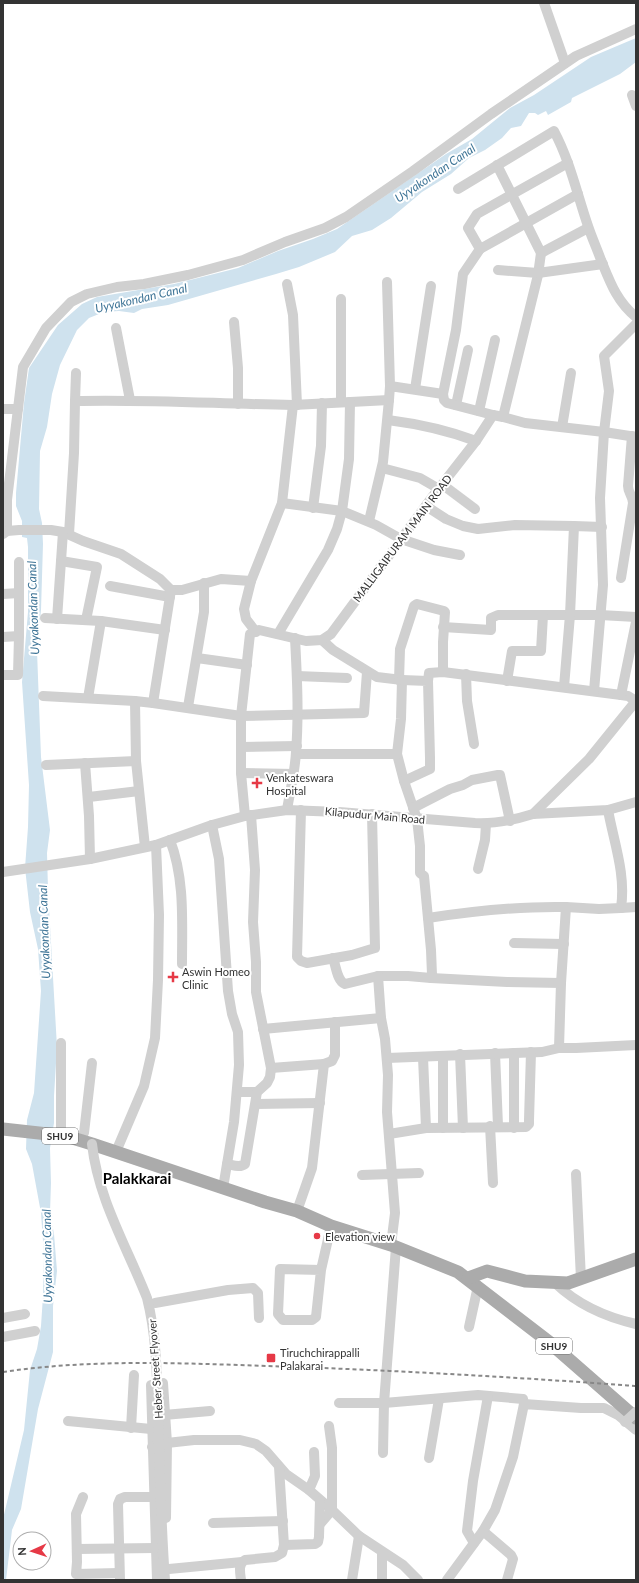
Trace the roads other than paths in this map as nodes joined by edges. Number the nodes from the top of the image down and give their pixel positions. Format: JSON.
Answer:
{"nodes":[{"id":1,"x":544,"y":3,"type":"edge"},
{"id":2,"x":636,"y":29,"type":"edge"},
{"id":3,"x":565,"y":63,"type":"junction"},
{"id":4,"x":632,"y":95,"type":"dead end"},
{"id":5,"x":636,"y":106,"type":"edge"},
{"id":6,"x":568,"y":163,"type":"junction"},
{"id":7,"x":497,"y":165,"type":"junction"},
{"id":8,"x":458,"y":189,"type":"dead end"},
{"id":9,"x":512,"y":194,"type":"junction"},
{"id":10,"x":578,"y":194,"type":"junction"},
{"id":11,"x":527,"y":224,"type":"junction"},
{"id":12,"x":588,"y":228,"type":"junction"},
{"id":13,"x":480,"y":249,"type":"junction"},
{"id":14,"x":541,"y":253,"type":"junction"},
{"id":15,"x":603,"y":264,"type":"junction"},
{"id":16,"x":498,"y":270,"type":"dead end"},
{"id":17,"x":538,"y":273,"type":"junction"},
{"id":18,"x":387,"y":282,"type":"dead end"},
{"id":19,"x":287,"y":284,"type":"dead end"},
{"id":20,"x":431,"y":286,"type":"dead end"},
{"id":21,"x":341,"y":299,"type":"dead end"},
{"id":22,"x":636,"y":317,"type":"edge"},
{"id":23,"x":234,"y":322,"type":"dead end"},
{"id":24,"x":636,"y":324,"type":"edge"},
{"id":25,"x":116,"y":328,"type":"dead end"},
{"id":26,"x":495,"y":340,"type":"dead end"},
{"id":27,"x":468,"y":350,"type":"dead end"},
{"id":28,"x":76,"y":373,"type":"dead end"},
{"id":29,"x":571,"y":373,"type":"dead end"},
{"id":30,"x":390,"y":386,"type":"junction"},
{"id":31,"x":415,"y":389,"type":"junction"},
{"id":32,"x":443,"y":394,"type":"junction"},
{"id":33,"x":75,"y":400,"type":"junction"},
{"id":34,"x":130,"y":400,"type":"junction"},
{"id":35,"x":389,"y":400,"type":"junction"},
{"id":36,"x":346,"y":402,"type":"junction"},
{"id":37,"x":322,"y":403,"type":"junction"},
{"id":38,"x":238,"y":404,"type":"junction"},
{"id":39,"x":295,"y":405,"type":"junction"},
{"id":40,"x":456,"y":405,"type":"junction"},
{"id":41,"x":3,"y":409,"type":"edge"},
{"id":42,"x":18,"y":409,"type":"junction"},
{"id":43,"x":479,"y":411,"type":"junction"},
{"id":44,"x":498,"y":416,"type":"junction"},
{"id":45,"x":388,"y":420,"type":"junction"},
{"id":46,"x":562,"y":427,"type":"junction"},
{"id":47,"x":604,"y":432,"type":"junction"},
{"id":48,"x":634,"y":437,"type":"edge"},
{"id":49,"x":476,"y":441,"type":"junction"},
{"id":50,"x":382,"y":468,"type":"junction"},
{"id":51,"x":441,"y":487,"type":"junction"},
{"id":52,"x":634,"y":496,"type":"edge"},
{"id":53,"x":282,"y":503,"type":"junction"},
{"id":54,"x":426,"y":506,"type":"junction"},
{"id":55,"x":313,"y":508,"type":"junction"},
{"id":56,"x":474,"y":509,"type":"dead end"},
{"id":57,"x":342,"y":511,"type":"junction"},
{"id":58,"x":369,"y":521,"type":"junction"},
{"id":59,"x":574,"y":526,"type":"junction"},
{"id":60,"x":602,"y":527,"type":"junction"},
{"id":61,"x":5,"y":533,"type":"edge"},
{"id":62,"x":66,"y":533,"type":"junction"},
{"id":63,"x":401,"y":539,"type":"junction"},
{"id":64,"x":460,"y":555,"type":"dead end"},
{"id":65,"x":61,"y":561,"type":"junction"},
{"id":66,"x":19,"y":562,"type":"dead end"},
{"id":67,"x":621,"y":578,"type":"dead end"},
{"id":68,"x":251,"y":581,"type":"junction"},
{"id":69,"x":204,"y":583,"type":"junction"},
{"id":70,"x":110,"y":586,"type":"dead end"},
{"id":71,"x":19,"y":592,"type":"junction"},
{"id":72,"x":3,"y":594,"type":"edge"},
{"id":73,"x":171,"y":594,"type":"junction"},
{"id":74,"x":543,"y":615,"type":"junction"},
{"id":75,"x":570,"y":615,"type":"junction"},
{"id":76,"x":600,"y":615,"type":"junction"},
{"id":77,"x":636,"y":617,"type":"edge"},
{"id":78,"x":45,"y":618,"type":"dead end"},
{"id":79,"x":58,"y":619,"type":"junction"},
{"id":80,"x":86,"y":620,"type":"junction"},
{"id":81,"x":101,"y":620,"type":"junction"},
{"id":82,"x":636,"y":622,"type":"edge"},
{"id":83,"x":443,"y":627,"type":"junction"},
{"id":84,"x":165,"y":630,"type":"junction"},
{"id":85,"x":256,"y":632,"type":"junction"},
{"id":86,"x":278,"y":634,"type":"junction"},
{"id":87,"x":19,"y":636,"type":"junction"},
{"id":88,"x":3,"y":637,"type":"edge"},
{"id":89,"x":296,"y":638,"type":"junction"},
{"id":90,"x":322,"y":640,"type":"junction"},
{"id":91,"x":197,"y":658,"type":"junction"},
{"id":92,"x":247,"y":665,"type":"junction"},
{"id":93,"x":367,"y":672,"type":"junction"},
{"id":94,"x":443,"y":672,"type":"junction"},
{"id":95,"x":466,"y":674,"type":"junction"},
{"id":96,"x":3,"y":675,"type":"edge"},
{"id":97,"x":297,"y":676,"type":"junction"},
{"id":98,"x":348,"y":678,"type":"dead end"},
{"id":99,"x":400,"y":680,"type":"junction"},
{"id":100,"x":428,"y":681,"type":"junction"},
{"id":101,"x":507,"y":681,"type":"junction"},
{"id":102,"x":564,"y":687,"type":"junction"},
{"id":103,"x":594,"y":691,"type":"junction"},
{"id":104,"x":621,"y":695,"type":"junction"},
{"id":105,"x":43,"y":696,"type":"dead end"},
{"id":106,"x":88,"y":698,"type":"junction"},
{"id":107,"x":135,"y":701,"type":"junction"},
{"id":108,"x":636,"y":701,"type":"edge"},
{"id":109,"x":153,"y":703,"type":"junction"},
{"id":110,"x":188,"y":707,"type":"junction"},
{"id":111,"x":297,"y":715,"type":"junction"},
{"id":112,"x":241,"y":716,"type":"junction"},
{"id":113,"x":474,"y":744,"type":"dead end"},
{"id":114,"x":241,"y":747,"type":"junction"},
{"id":115,"x":296,"y":750,"type":"junction"},
{"id":116,"x":397,"y":754,"type":"junction"},
{"id":117,"x":136,"y":761,"type":"junction"},
{"id":118,"x":85,"y":763,"type":"junction"},
{"id":119,"x":46,"y":766,"type":"dead end"},
{"id":120,"x":241,"y":773,"type":"junction"},
{"id":121,"x":294,"y":774,"type":"junction"},
{"id":122,"x":404,"y":781,"type":"junction"},
{"id":123,"x":139,"y":791,"type":"junction"},
{"id":124,"x":88,"y":797,"type":"junction"},
{"id":125,"x":636,"y":802,"type":"edge"},
{"id":126,"x":413,"y":808,"type":"junction"},
{"id":127,"x":287,"y":810,"type":"junction"},
{"id":128,"x":300,"y":810,"type":"junction"},
{"id":129,"x":608,"y":810,"type":"junction"},
{"id":130,"x":372,"y":814,"type":"junction"},
{"id":131,"x":533,"y":814,"type":"junction"},
{"id":132,"x":248,"y":816,"type":"junction"},
{"id":133,"x":416,"y":819,"type":"junction"},
{"id":134,"x":510,"y":821,"type":"junction"},
{"id":135,"x":486,"y":824,"type":"junction"},
{"id":136,"x":212,"y":825,"type":"junction"},
{"id":137,"x":170,"y":840,"type":"junction"},
{"id":138,"x":156,"y":845,"type":"junction"},
{"id":139,"x":145,"y":847,"type":"junction"},
{"id":140,"x":90,"y":859,"type":"junction"},
{"id":141,"x":478,"y":869,"type":"dead end"},
{"id":142,"x":3,"y":872,"type":"edge"},
{"id":143,"x":566,"y":907,"type":"junction"},
{"id":144,"x":636,"y":907,"type":"edge"},
{"id":145,"x":621,"y":908,"type":"junction"},
{"id":146,"x":428,"y":918,"type":"junction"},
{"id":147,"x":514,"y":943,"type":"dead end"},
{"id":148,"x":564,"y":944,"type":"junction"},
{"id":149,"x":333,"y":958,"type":"junction"},
{"id":150,"x":182,"y":964,"type":"dead end"},
{"id":151,"x":378,"y":976,"type":"junction"},
{"id":152,"x":432,"y":978,"type":"junction"},
{"id":153,"x":561,"y":983,"type":"junction"},
{"id":154,"x":381,"y":1018,"type":"junction"},
{"id":155,"x":335,"y":1022,"type":"junction"},
{"id":156,"x":263,"y":1029,"type":"junction"},
{"id":157,"x":61,"y":1043,"type":"dead end"},
{"id":158,"x":636,"y":1045,"type":"edge"},
{"id":159,"x":559,"y":1048,"type":"junction"},
{"id":160,"x":531,"y":1052,"type":"junction"},
{"id":161,"x":495,"y":1053,"type":"junction"},
{"id":162,"x":514,"y":1053,"type":"junction"},
{"id":163,"x":460,"y":1054,"type":"junction"},
{"id":164,"x":443,"y":1056,"type":"junction"},
{"id":165,"x":423,"y":1057,"type":"junction"},
{"id":166,"x":387,"y":1058,"type":"junction"},
{"id":167,"x":92,"y":1063,"type":"dead end"},
{"id":168,"x":324,"y":1064,"type":"junction"},
{"id":169,"x":271,"y":1068,"type":"junction"},
{"id":170,"x":237,"y":1092,"type":"junction"},
{"id":171,"x":257,"y":1092,"type":"junction"},
{"id":172,"x":320,"y":1103,"type":"junction"},
{"id":173,"x":256,"y":1104,"type":"junction"},
{"id":174,"x":494,"y":1126,"type":"junction"},
{"id":175,"x":61,"y":1128,"type":"dead end"},
{"id":176,"x":426,"y":1128,"type":"junction"},
{"id":177,"x":443,"y":1128,"type":"junction"},
{"id":178,"x":463,"y":1128,"type":"junction"},
{"id":179,"x":514,"y":1128,"type":"junction"},
{"id":180,"x":3,"y":1129,"type":"edge"},
{"id":181,"x":84,"y":1133,"type":"dead end"},
{"id":182,"x":389,"y":1134,"type":"junction"},
{"id":183,"x":92,"y":1144,"type":"junction"},
{"id":184,"x":118,"y":1147,"type":"dead end"},
{"id":185,"x":227,"y":1164,"type":"junction"},
{"id":186,"x":419,"y":1173,"type":"dead end"},
{"id":187,"x":392,"y":1174,"type":"junction"},
{"id":188,"x":576,"y":1174,"type":"dead end"},
{"id":189,"x":362,"y":1175,"type":"dead end"},
{"id":190,"x":224,"y":1182,"type":"dead end"},
{"id":191,"x":493,"y":1182,"type":"dead end"},
{"id":192,"x":297,"y":1211,"type":"junction"},
{"id":193,"x":332,"y":1226,"type":"junction"},
{"id":194,"x":394,"y":1246,"type":"junction"},
{"id":195,"x":636,"y":1259,"type":"edge"},
{"id":196,"x":321,"y":1270,"type":"junction"},
{"id":197,"x":581,"y":1279,"type":"junction"},
{"id":198,"x":473,"y":1282,"type":"junction"},
{"id":199,"x":555,"y":1283,"type":"junction"},
{"id":200,"x":155,"y":1303,"type":"dead end"},
{"id":201,"x":25,"y":1314,"type":"dead end"},
{"id":202,"x":3,"y":1318,"type":"edge"},
{"id":203,"x":259,"y":1318,"type":"dead end"},
{"id":204,"x":636,"y":1324,"type":"edge"},
{"id":205,"x":469,"y":1327,"type":"dead end"},
{"id":206,"x":35,"y":1331,"type":"dead end"},
{"id":207,"x":3,"y":1337,"type":"edge"},
{"id":208,"x":134,"y":1376,"type":"dead end"},
{"id":209,"x":164,"y":1383,"type":"dead end"},
{"id":210,"x":151,"y":1386,"type":"dead end"},
{"id":211,"x":488,"y":1396,"type":"junction"},
{"id":212,"x":439,"y":1399,"type":"junction"},
{"id":213,"x":339,"y":1403,"type":"dead end"},
{"id":214,"x":384,"y":1403,"type":"junction"},
{"id":215,"x":524,"y":1404,"type":"junction"},
{"id":216,"x":636,"y":1407,"type":"edge"},
{"id":217,"x":210,"y":1411,"type":"dead end"},
{"id":218,"x":636,"y":1412,"type":"edge"},
{"id":219,"x":164,"y":1415,"type":"junction"},
{"id":220,"x":631,"y":1420,"type":"edge"},
{"id":221,"x":68,"y":1421,"type":"dead end"},
{"id":222,"x":329,"y":1426,"type":"dead end"},
{"id":223,"x":132,"y":1428,"type":"junction"},
{"id":224,"x":152,"y":1429,"type":"junction"},
{"id":225,"x":636,"y":1430,"type":"edge"},
{"id":226,"x":167,"y":1443,"type":"junction"},
{"id":227,"x":152,"y":1446,"type":"junction"},
{"id":228,"x":314,"y":1452,"type":"dead end"},
{"id":229,"x":383,"y":1453,"type":"dead end"},
{"id":230,"x":429,"y":1458,"type":"dead end"},
{"id":231,"x":279,"y":1467,"type":"junction"},
{"id":232,"x":309,"y":1490,"type":"junction"},
{"id":233,"x":83,"y":1496,"type":"dead end"},
{"id":234,"x":154,"y":1497,"type":"junction"},
{"id":235,"x":320,"y":1501,"type":"junction"},
{"id":236,"x":332,"y":1510,"type":"junction"},
{"id":237,"x":283,"y":1521,"type":"junction"},
{"id":238,"x":214,"y":1523,"type":"dead end"},
{"id":239,"x":320,"y":1524,"type":"junction"},
{"id":240,"x":483,"y":1531,"type":"junction"},
{"id":241,"x":359,"y":1536,"type":"junction"},
{"id":242,"x":474,"y":1543,"type":"junction"},
{"id":243,"x":284,"y":1545,"type":"junction"},
{"id":244,"x":119,"y":1548,"type":"junction"},
{"id":245,"x":155,"y":1548,"type":"junction"},
{"id":246,"x":77,"y":1549,"type":"junction"},
{"id":247,"x":382,"y":1552,"type":"junction"},
{"id":248,"x":242,"y":1562,"type":"junction"},
{"id":249,"x":169,"y":1569,"type":"junction"},
{"id":250,"x":120,"y":1576,"type":"edge"},
{"id":251,"x":75,"y":1577,"type":"edge"},
{"id":252,"x":157,"y":1580,"type":"edge"},
{"id":253,"x":165,"y":1580,"type":"edge"},
{"id":254,"x":170,"y":1580,"type":"edge"},
{"id":255,"x":240,"y":1580,"type":"edge"},
{"id":256,"x":352,"y":1580,"type":"edge"},
{"id":257,"x":382,"y":1580,"type":"edge"},
{"id":258,"x":418,"y":1580,"type":"edge"},
{"id":259,"x":447,"y":1580,"type":"edge"},
{"id":260,"x":507,"y":1580,"type":"edge"}],
"edges":[{"from":1,"to":3,"type":"street"},
{"from":2,"to":3,"type":"street"},
{"from":3,"to":42,"type":"street"},
{"from":4,"to":5,"type":"street"},
{"from":6,"to":7,"type":"street"},
{"from":6,"to":9,"type":"street"},
{"from":6,"to":10,"type":"street"},
{"from":7,"to":8,"type":"street"},
{"from":7,"to":9,"type":"street"},
{"from":9,"to":11,"type":"street"},
{"from":9,"to":13,"type":"street"},
{"from":10,"to":11,"type":"street"},
{"from":10,"to":12,"type":"street"},
{"from":11,"to":13,"type":"street"},
{"from":11,"to":14,"type":"street"},
{"from":12,"to":14,"type":"street"},
{"from":12,"to":15,"type":"street"},
{"from":13,"to":32,"type":"street"},
{"from":14,"to":17,"type":"street"},
{"from":15,"to":17,"type":"street"},
{"from":15,"to":22,"type":"street"},
{"from":16,"to":17,"type":"street"},
{"from":17,"to":44,"type":"street"},
{"from":18,"to":30,"type":"street"},
{"from":19,"to":39,"type":"street"},
{"from":20,"to":31,"type":"street"},
{"from":21,"to":36,"type":"street"},
{"from":23,"to":38,"type":"street"},
{"from":24,"to":47,"type":"street"},
{"from":25,"to":34,"type":"street"},
{"from":26,"to":43,"type":"street"},
{"from":27,"to":40,"type":"street"},
{"from":28,"to":33,"type":"street"},
{"from":29,"to":46,"type":"street"},
{"from":30,"to":31,"type":"street"},
{"from":30,"to":35,"type":"street"},
{"from":31,"to":32,"type":"street"},
{"from":32,"to":40,"type":"street"},
{"from":33,"to":34,"type":"street"},
{"from":33,"to":62,"type":"street"},
{"from":34,"to":38,"type":"street"},
{"from":35,"to":36,"type":"street"},
{"from":35,"to":45,"type":"street"},
{"from":36,"to":37,"type":"street"},
{"from":36,"to":57,"type":"street"},
{"from":37,"to":39,"type":"street"},
{"from":37,"to":55,"type":"street"},
{"from":38,"to":39,"type":"street"},
{"from":39,"to":53,"type":"street"},
{"from":40,"to":43,"type":"street"},
{"from":41,"to":42,"type":"street"},
{"from":42,"to":61,"type":"street"},
{"from":43,"to":44,"type":"street"},
{"from":44,"to":46,"type":"street"},
{"from":44,"to":49,"type":"street","name":"MALLIGAIPURAM MAIN ROAD"},
{"from":45,"to":49,"type":"street"},
{"from":45,"to":50,"type":"street"},
{"from":46,"to":47,"type":"street"},
{"from":47,"to":48,"type":"street"},
{"from":47,"to":60,"type":"street"},
{"from":48,"to":52,"type":"street"},
{"from":49,"to":51,"type":"street","name":"MALLIGAIPURAM MAIN ROAD"},
{"from":50,"to":51,"type":"street"},
{"from":50,"to":58,"type":"street"},
{"from":51,"to":54,"type":"street","name":"MALLIGAIPURAM MAIN ROAD"},
{"from":51,"to":56,"type":"street"},
{"from":52,"to":67,"type":"street"},
{"from":53,"to":55,"type":"street"},
{"from":53,"to":68,"type":"street"},
{"from":54,"to":59,"type":"street"},
{"from":54,"to":63,"type":"street","name":"MALLIGAIPURAM MAIN ROAD"},
{"from":55,"to":57,"type":"street"},
{"from":57,"to":58,"type":"street"},
{"from":57,"to":86,"type":"street"},
{"from":58,"to":63,"type":"street"},
{"from":59,"to":60,"type":"street"},
{"from":59,"to":75,"type":"street"},
{"from":60,"to":76,"type":"street"},
{"from":61,"to":62,"type":"street"},
{"from":62,"to":65,"type":"street"},
{"from":62,"to":73,"type":"street"},
{"from":63,"to":64,"type":"street"},
{"from":63,"to":90,"type":"street","name":"MALLIGAIPURAM MAIN ROAD"},
{"from":65,"to":79,"type":"street"},
{"from":65,"to":80,"type":"street"},
{"from":66,"to":71,"type":"street"},
{"from":68,"to":69,"type":"street"},
{"from":68,"to":85,"type":"street"},
{"from":69,"to":73,"type":"street"},
{"from":69,"to":91,"type":"street"},
{"from":70,"to":73,"type":"street"},
{"from":71,"to":72,"type":"street"},
{"from":71,"to":87,"type":"street"},
{"from":73,"to":84,"type":"street"},
{"from":74,"to":75,"type":"street"},
{"from":74,"to":83,"type":"street"},
{"from":74,"to":101,"type":"street"},
{"from":75,"to":76,"type":"street"},
{"from":75,"to":102,"type":"street"},
{"from":76,"to":77,"type":"street"},
{"from":76,"to":103,"type":"street"},
{"from":78,"to":79,"type":"street"},
{"from":79,"to":80,"type":"street"},
{"from":80,"to":81,"type":"street"},
{"from":81,"to":84,"type":"street"},
{"from":81,"to":106,"type":"street"},
{"from":82,"to":104,"type":"street"},
{"from":83,"to":94,"type":"street"},
{"from":83,"to":99,"type":"street"},
{"from":84,"to":109,"type":"street"},
{"from":85,"to":86,"type":"street"},
{"from":85,"to":92,"type":"street"},
{"from":86,"to":89,"type":"street"},
{"from":87,"to":88,"type":"street"},
{"from":87,"to":96,"type":"street"},
{"from":89,"to":90,"type":"street"},
{"from":89,"to":97,"type":"street"},
{"from":90,"to":93,"type":"street"},
{"from":91,"to":92,"type":"street"},
{"from":91,"to":110,"type":"street"},
{"from":92,"to":112,"type":"street"},
{"from":93,"to":99,"type":"street"},
{"from":93,"to":111,"type":"street"},
{"from":94,"to":95,"type":"street"},
{"from":94,"to":100,"type":"street"},
{"from":95,"to":101,"type":"street"},
{"from":95,"to":113,"type":"street"},
{"from":97,"to":98,"type":"street"},
{"from":97,"to":111,"type":"street"},
{"from":99,"to":100,"type":"street"},
{"from":99,"to":116,"type":"street"},
{"from":100,"to":122,"type":"street"},
{"from":101,"to":102,"type":"street"},
{"from":102,"to":103,"type":"street"},
{"from":103,"to":104,"type":"street"},
{"from":104,"to":108,"type":"street"},
{"from":105,"to":106,"type":"street"},
{"from":106,"to":107,"type":"street"},
{"from":107,"to":109,"type":"street"},
{"from":107,"to":117,"type":"street"},
{"from":108,"to":131,"type":"street","name":"Kilapudur Main Road"},
{"from":109,"to":110,"type":"street"},
{"from":110,"to":112,"type":"street"},
{"from":111,"to":112,"type":"street"},
{"from":111,"to":115,"type":"street"},
{"from":112,"to":114,"type":"street"},
{"from":114,"to":115,"type":"street"},
{"from":114,"to":120,"type":"street"},
{"from":115,"to":116,"type":"street"},
{"from":115,"to":121,"type":"street"},
{"from":116,"to":122,"type":"street"},
{"from":117,"to":118,"type":"street"},
{"from":117,"to":123,"type":"street"},
{"from":118,"to":119,"type":"street"},
{"from":118,"to":124,"type":"street"},
{"from":120,"to":121,"type":"street"},
{"from":120,"to":132,"type":"street"},
{"from":121,"to":127,"type":"street"},
{"from":122,"to":126,"type":"street"},
{"from":123,"to":124,"type":"street"},
{"from":123,"to":139,"type":"street"},
{"from":124,"to":140,"type":"street"},
{"from":125,"to":129,"type":"street"},
{"from":126,"to":133,"type":"street"},
{"from":126,"to":134,"type":"street"},
{"from":127,"to":128,"type":"street","name":"Kilapudur Main Road"},
{"from":127,"to":132,"type":"street","name":"Kilapudur Main Road"},
{"from":128,"to":130,"type":"street","name":"Kilapudur Main Road"},
{"from":128,"to":149,"type":"street"},
{"from":129,"to":131,"type":"street"},
{"from":129,"to":145,"type":"street"},
{"from":130,"to":133,"type":"street","name":"Kilapudur Main Road"},
{"from":130,"to":149,"type":"street"},
{"from":131,"to":134,"type":"street","name":"Kilapudur Main Road"},
{"from":132,"to":136,"type":"street","name":"Kilapudur Main Road"},
{"from":132,"to":156,"type":"street"},
{"from":133,"to":135,"type":"street","name":"Kilapudur Main Road"},
{"from":133,"to":146,"type":"street"},
{"from":134,"to":135,"type":"street","name":"Kilapudur Main Road"},
{"from":135,"to":141,"type":"street"},
{"from":136,"to":137,"type":"street","name":"Kilapudur Main Road"},
{"from":136,"to":170,"type":"street"},
{"from":137,"to":138,"type":"street","name":"Kilapudur Main Road"},
{"from":137,"to":150,"type":"street"},
{"from":138,"to":139,"type":"street","name":"Kilapudur Main Road"},
{"from":138,"to":184,"type":"street"},
{"from":139,"to":140,"type":"street","name":"Kilapudur Main Road"},
{"from":140,"to":142,"type":"street","name":"Kilapudur Main Road"},
{"from":143,"to":145,"type":"street"},
{"from":143,"to":146,"type":"street"},
{"from":143,"to":148,"type":"street"},
{"from":144,"to":145,"type":"street"},
{"from":146,"to":152,"type":"street"},
{"from":147,"to":148,"type":"street"},
{"from":148,"to":153,"type":"street"},
{"from":149,"to":151,"type":"street"},
{"from":151,"to":152,"type":"street"},
{"from":151,"to":154,"type":"street"},
{"from":152,"to":153,"type":"street"},
{"from":153,"to":159,"type":"street"},
{"from":154,"to":155,"type":"street"},
{"from":154,"to":166,"type":"street"},
{"from":155,"to":156,"type":"street"},
{"from":155,"to":168,"type":"street"},
{"from":156,"to":169,"type":"street"},
{"from":157,"to":175,"type":"street"},
{"from":158,"to":159,"type":"street"},
{"from":159,"to":160,"type":"street"},
{"from":160,"to":162,"type":"street"},
{"from":160,"to":179,"type":"street"},
{"from":161,"to":162,"type":"street"},
{"from":161,"to":163,"type":"street"},
{"from":161,"to":174,"type":"street"},
{"from":162,"to":179,"type":"street"},
{"from":163,"to":164,"type":"street"},
{"from":163,"to":178,"type":"street"},
{"from":164,"to":165,"type":"street"},
{"from":164,"to":177,"type":"street"},
{"from":165,"to":166,"type":"street"},
{"from":165,"to":176,"type":"street"},
{"from":166,"to":182,"type":"street"},
{"from":167,"to":181,"type":"street"},
{"from":168,"to":169,"type":"street"},
{"from":168,"to":172,"type":"street"},
{"from":169,"to":171,"type":"street"},
{"from":170,"to":171,"type":"street"},
{"from":170,"to":185,"type":"street"},
{"from":171,"to":173,"type":"street"},
{"from":172,"to":173,"type":"street"},
{"from":172,"to":192,"type":"street"},
{"from":173,"to":185,"type":"street"},
{"from":174,"to":178,"type":"street"},
{"from":174,"to":179,"type":"street"},
{"from":174,"to":191,"type":"street"},
{"from":176,"to":177,"type":"street"},
{"from":176,"to":182,"type":"street"},
{"from":177,"to":178,"type":"street"},
{"from":180,"to":183,"type":"main road","number":"SHU9"},
{"from":182,"to":187,"type":"street"},
{"from":183,"to":192,"type":"main road","number":"SHU9"},
{"from":183,"to":253,"type":"street","name":"Heber Street Flyover","bridge":true},
{"from":185,"to":190,"type":"street"},
{"from":186,"to":187,"type":"street"},
{"from":187,"to":189,"type":"street"},
{"from":187,"to":194,"type":"street"},
{"from":188,"to":197,"type":"street"},
{"from":192,"to":193,"type":"main road","number":"SHU9"},
{"from":193,"to":194,"type":"main road","number":"SHU9"},
{"from":193,"to":196,"type":"street"},
{"from":194,"to":198,"type":"main road","number":"SHU9"},
{"from":194,"to":214,"type":"street"},
{"from":195,"to":197,"type":"main road"},
{"from":196,"to":196,"type":"street"},
{"from":197,"to":199,"type":"main road"},
{"from":198,"to":199,"type":"main road"},
{"from":198,"to":205,"type":"street"},
{"from":198,"to":216,"type":"main road","number":"SHU9"},
{"from":198,"to":220,"type":"main road","number":"SHU9"},
{"from":199,"to":204,"type":"street"},
{"from":200,"to":203,"type":"street"},
{"from":201,"to":202,"type":"street"},
{"from":206,"to":207,"type":"street"},
{"from":208,"to":223,"type":"street"},
{"from":209,"to":219,"type":"street"},
{"from":210,"to":224,"type":"street"},
{"from":211,"to":212,"type":"street"},
{"from":211,"to":215,"type":"street"},
{"from":211,"to":242,"type":"street"},
{"from":212,"to":214,"type":"street"},
{"from":212,"to":230,"type":"street"},
{"from":213,"to":214,"type":"street"},
{"from":214,"to":229,"type":"street"},
{"from":215,"to":220,"type":"street"},
{"from":215,"to":240,"type":"street"},
{"from":217,"to":219,"type":"street"},
{"from":218,"to":220,"type":"street","bridge":true},
{"from":219,"to":226,"type":"street"},
{"from":220,"to":225,"type":"street"},
{"from":221,"to":223,"type":"street"},
{"from":222,"to":236,"type":"street"},
{"from":223,"to":224,"type":"street"},
{"from":224,"to":227,"type":"street"},
{"from":226,"to":227,"type":"street"},
{"from":226,"to":231,"type":"street"},
{"from":226,"to":249,"type":"street"},
{"from":227,"to":234,"type":"street"},
{"from":228,"to":232,"type":"street"},
{"from":231,"to":232,"type":"street"},
{"from":231,"to":237,"type":"street"},
{"from":232,"to":235,"type":"street"},
{"from":233,"to":246,"type":"street"},
{"from":234,"to":244,"type":"street"},
{"from":234,"to":245,"type":"street"},
{"from":235,"to":236,"type":"street"},
{"from":235,"to":239,"type":"street"},
{"from":236,"to":239,"type":"street"},
{"from":236,"to":241,"type":"street"},
{"from":237,"to":238,"type":"street"},
{"from":237,"to":243,"type":"street"},
{"from":239,"to":243,"type":"street"},
{"from":240,"to":242,"type":"street"},
{"from":240,"to":260,"type":"street"},
{"from":241,"to":247,"type":"street"},
{"from":241,"to":256,"type":"street"},
{"from":242,"to":259,"type":"street"},
{"from":243,"to":248,"type":"street"},
{"from":244,"to":245,"type":"street"},
{"from":244,"to":246,"type":"street"},
{"from":244,"to":250,"type":"street"},
{"from":245,"to":252,"type":"street"},
{"from":246,"to":251,"type":"street"},
{"from":247,"to":257,"type":"street"},
{"from":247,"to":258,"type":"street"},
{"from":248,"to":249,"type":"street"},
{"from":248,"to":255,"type":"street"},
{"from":249,"to":254,"type":"street"},
{"from":250,"to":251,"type":"street"}]}
